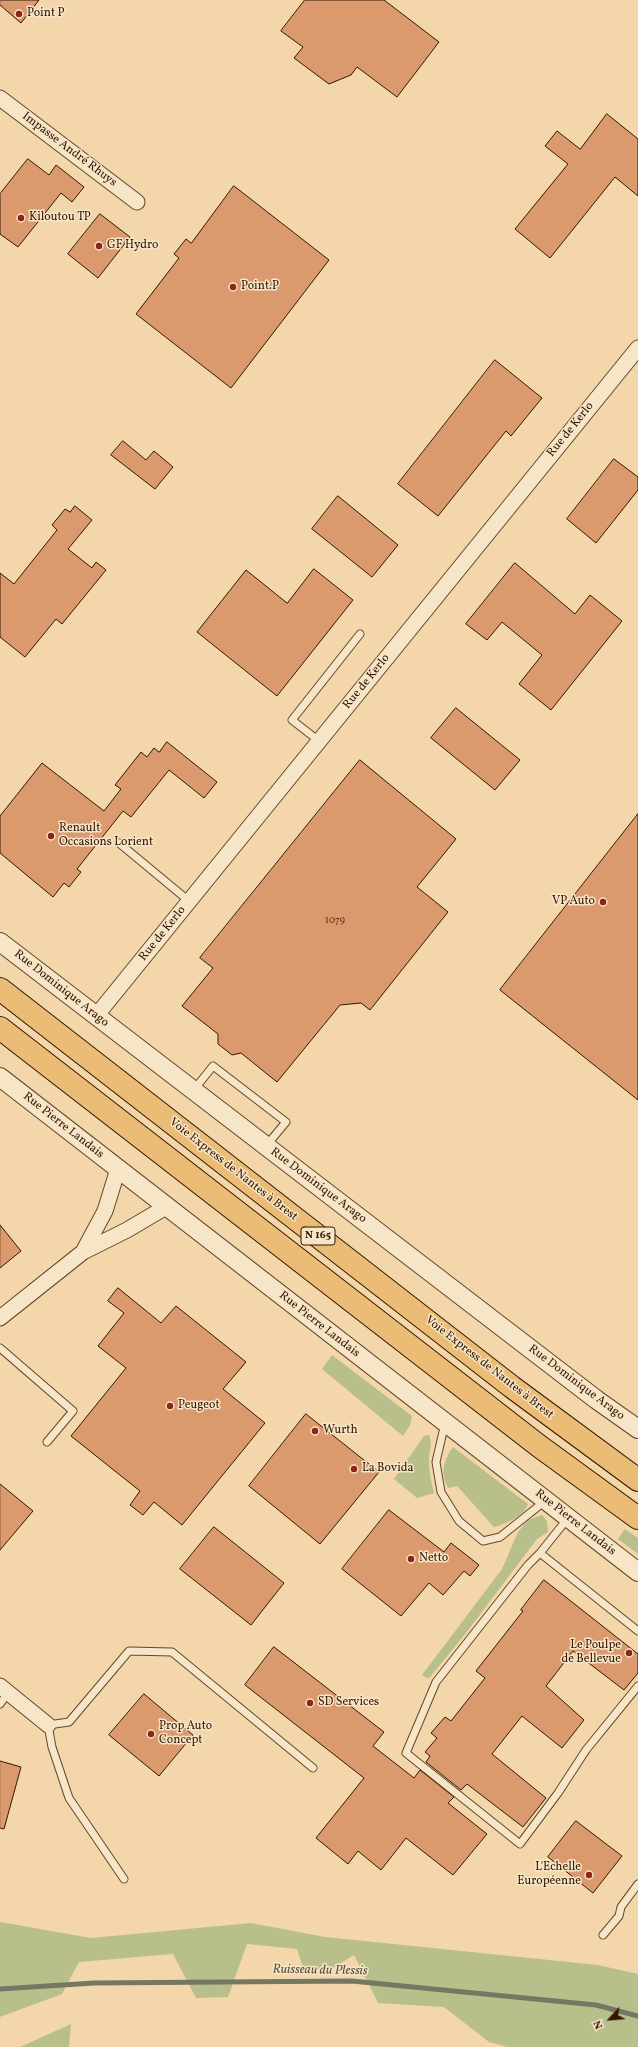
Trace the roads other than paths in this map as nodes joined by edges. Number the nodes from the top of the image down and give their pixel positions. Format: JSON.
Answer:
{"nodes":[{"id":1,"x":0,"y":98,"type":"edge"},
{"id":2,"x":137,"y":202,"type":"dead end"},
{"id":3,"x":638,"y":348,"type":"edge"},
{"id":4,"x":360,"y":634,"type":"dead end"},
{"id":5,"x":319,"y":742,"type":"junction"},
{"id":6,"x":119,"y":842,"type":"dead end"},
{"id":7,"x":190,"y":901,"type":"junction"},
{"id":8,"x":0,"y":942,"type":"edge"},
{"id":9,"x":0,"y":989,"type":"edge"},
{"id":10,"x":96,"y":1016,"type":"junction"},
{"id":11,"x":0,"y":1028,"type":"edge"},
{"id":12,"x":0,"y":1077,"type":"edge"},
{"id":13,"x":194,"y":1091,"type":"junction"},
{"id":14,"x":266,"y":1146,"type":"junction"},
{"id":15,"x":118,"y":1169,"type":"junction"},
{"id":16,"x":166,"y":1207,"type":"junction"},
{"id":17,"x":82,"y":1252,"type":"junction"},
{"id":18,"x":0,"y":1318,"type":"edge"},
{"id":19,"x":0,"y":1348,"type":"edge"},
{"id":20,"x":445,"y":1423,"type":"junction"},
{"id":21,"x":638,"y":1429,"type":"edge"},
{"id":22,"x":47,"y":1442,"type":"dead end"},
{"id":23,"x":638,"y":1480,"type":"edge"},
{"id":24,"x":545,"y":1501,"type":"junction"},
{"id":25,"x":568,"y":1518,"type":"junction"},
{"id":26,"x":638,"y":1518,"type":"edge"},
{"id":27,"x":540,"y":1554,"type":"junction"},
{"id":28,"x":638,"y":1572,"type":"edge"},
{"id":29,"x":638,"y":1631,"type":"edge"},
{"id":30,"x":638,"y":1686,"type":"edge"},
{"id":31,"x":3,"y":1694,"type":"edge"},
{"id":32,"x":48,"y":1725,"type":"junction"},
{"id":33,"x":313,"y":1768,"type":"dead end"},
{"id":34,"x":124,"y":1879,"type":"dead end"},
{"id":35,"x":638,"y":1884,"type":"edge"},
{"id":36,"x":602,"y":1935,"type":"dead end"}],
"edges":[{"from":1,"to":2,"type":"street","name":"Impasse André Rhuys"},
{"from":3,"to":5,"type":"street","name":"Rue de Kerlo"},
{"from":4,"to":5,"type":"lane"},
{"from":5,"to":7,"type":"street","name":"Rue de Kerlo"},
{"from":6,"to":7,"type":"lane"},
{"from":7,"to":10,"type":"street","name":"Rue de Kerlo"},
{"from":8,"to":10,"type":"street","name":"Rue Dominique Arago"},
{"from":9,"to":23,"type":"highway","name":"Voie Express de Nantes à Brest","number":"N 165"},
{"from":10,"to":13,"type":"street","name":"Rue Dominique Arago"},
{"from":11,"to":26,"type":"highway","number":"N 165"},
{"from":12,"to":15,"type":"street","name":"Rue Pierre Landais"},
{"from":13,"to":14,"type":"street","name":"Rue Dominique Arago"},
{"from":13,"to":14,"type":"lane"},
{"from":14,"to":21,"type":"street","name":"Rue Dominique Arago"},
{"from":15,"to":16,"type":"street","name":"Rue Pierre Landais"},
{"from":15,"to":17,"type":"street"},
{"from":16,"to":17,"type":"street"},
{"from":16,"to":20,"type":"street","name":"Rue Pierre Landais"},
{"from":17,"to":18,"type":"street"},
{"from":19,"to":22,"type":"lane"},
{"from":20,"to":24,"type":"street","name":"Rue Pierre Landais"},
{"from":20,"to":24,"type":"lane"},
{"from":24,"to":25,"type":"street","name":"Rue Pierre Landais"},
{"from":25,"to":27,"type":"lane"},
{"from":25,"to":28,"type":"street","name":"Rue Pierre Landais"},
{"from":27,"to":29,"type":"lane"},
{"from":27,"to":30,"type":"lane"},
{"from":31,"to":32,"type":"street"},
{"from":32,"to":33,"type":"lane"},
{"from":32,"to":34,"type":"lane"},
{"from":35,"to":36,"type":"lane"}]}
